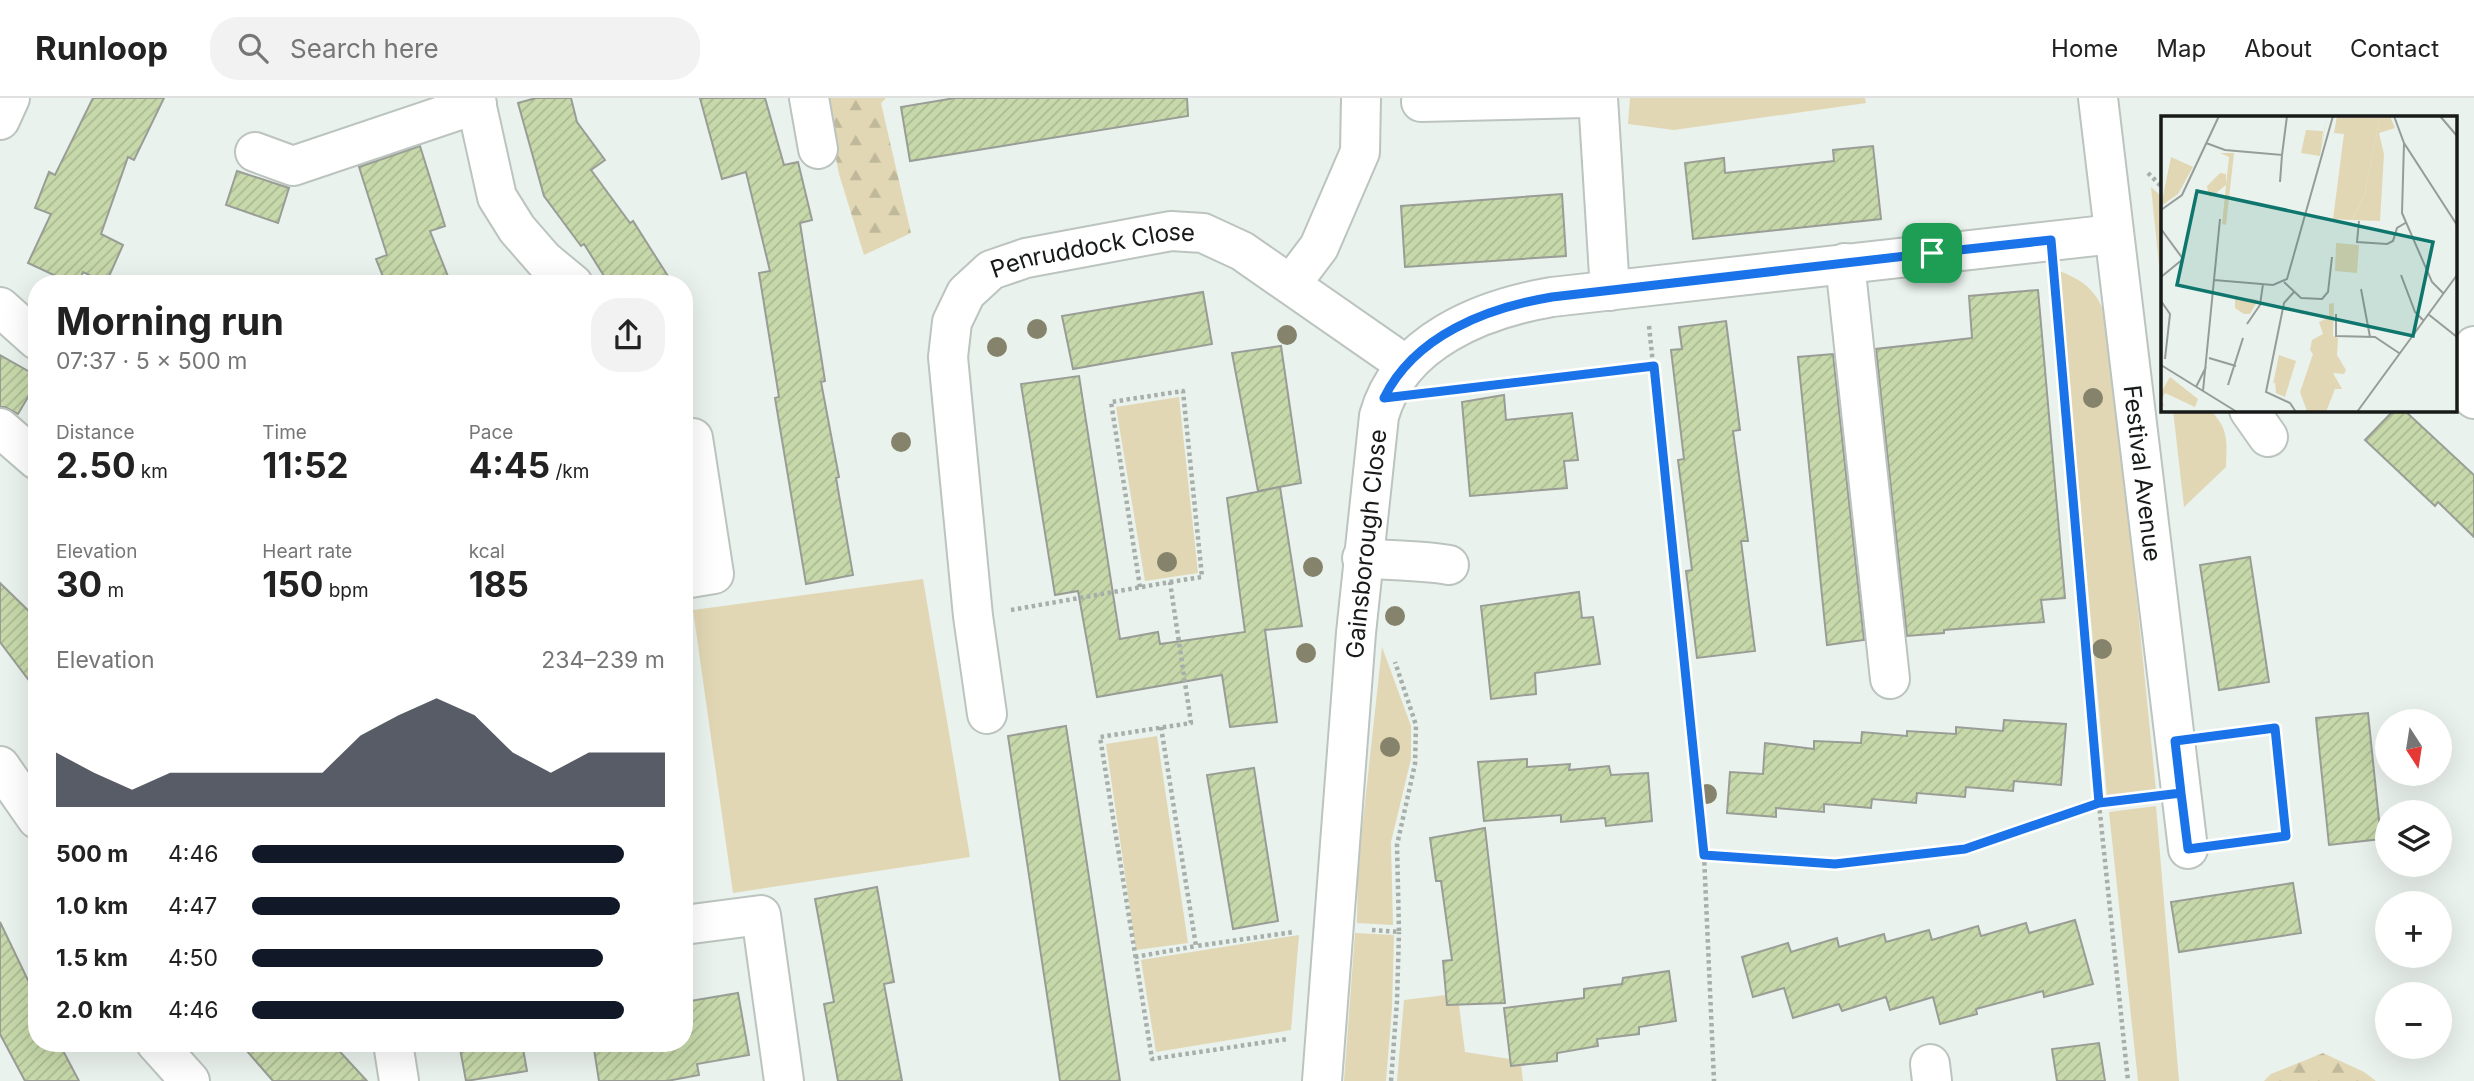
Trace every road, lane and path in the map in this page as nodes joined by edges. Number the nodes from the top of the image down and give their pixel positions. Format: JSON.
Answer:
{"nodes":[{"id":1,"x":10,"y":98,"type":"edge"},
{"id":2,"x":809,"y":98,"type":"edge"},
{"id":3,"x":1361,"y":98,"type":"edge"},
{"id":4,"x":1585,"y":98,"type":"edge"},
{"id":5,"x":1598,"y":98,"type":"edge"},
{"id":6,"x":2098,"y":98,"type":"edge"},
{"id":7,"x":476,"y":101,"type":"edge"},
{"id":8,"x":1421,"y":102,"type":"dead end"},
{"id":9,"x":0,"y":120,"type":"edge"},
{"id":10,"x":818,"y":149,"type":"dead end"},
{"id":11,"x":255,"y":152,"type":"dead end"},
{"id":12,"x":2114,"y":234,"type":"junction"},
{"id":13,"x":2051,"y":240,"type":"junction"},
{"id":14,"x":1845,"y":263,"type":"junction"},
{"id":15,"x":562,"y":275,"type":"edge"},
{"id":16,"x":1291,"y":284,"type":"junction"},
{"id":17,"x":1628,"y":289,"type":"junction"},
{"id":18,"x":0,"y":307,"type":"edge"},
{"id":19,"x":28,"y":332,"type":"edge"},
{"id":20,"x":2474,"y":346,"type":"edge"},
{"id":21,"x":1406,"y":365,"type":"junction"},
{"id":22,"x":1654,"y":366,"type":"junction"},
{"id":23,"x":2147,"y":383,"type":"edge"},
{"id":24,"x":1384,"y":398,"type":"junction"},
{"id":25,"x":2474,"y":399,"type":"edge"},
{"id":26,"x":0,"y":428,"type":"edge"},
{"id":27,"x":28,"y":452,"type":"edge"},
{"id":28,"x":693,"y":464,"type":"edge"},
{"id":29,"x":1362,"y":558,"type":"junction"},
{"id":30,"x":1449,"y":565,"type":"dead end"},
{"id":31,"x":693,"y":578,"type":"edge"},
{"id":32,"x":1170,"y":582,"type":"junction"},
{"id":33,"x":1140,"y":587,"type":"junction"},
{"id":34,"x":973,"y":616,"type":"junction"},
{"id":35,"x":1890,"y":679,"type":"dead end"},
{"id":36,"x":987,"y":714,"type":"dead end"},
{"id":37,"x":2175,"y":741,"type":"junction"},
{"id":38,"x":0,"y":766,"type":"edge"},
{"id":39,"x":2181,"y":793,"type":"junction"},
{"id":40,"x":2099,"y":803,"type":"junction"},
{"id":41,"x":28,"y":806,"type":"edge"},
{"id":42,"x":2188,"y":849,"type":"joint"},
{"id":43,"x":1704,"y":855,"type":"junction"},
{"id":44,"x":693,"y":924,"type":"edge"},
{"id":45,"x":1399,"y":932,"type":"dead end"},
{"id":46,"x":1196,"y":946,"type":"dead end"},
{"id":47,"x":1135,"y":957,"type":"junction"},
{"id":48,"x":1326,"y":1033,"type":"junction"},
{"id":49,"x":164,"y":1052,"type":"edge"},
{"id":50,"x":394,"y":1052,"type":"edge"},
{"id":51,"x":190,"y":1081,"type":"edge"},
{"id":52,"x":399,"y":1081,"type":"edge"},
{"id":53,"x":784,"y":1081,"type":"edge"},
{"id":54,"x":1322,"y":1081,"type":"edge"},
{"id":55,"x":1391,"y":1081,"type":"edge"},
{"id":56,"x":1714,"y":1081,"type":"edge"},
{"id":57,"x":2128,"y":1081,"type":"edge"}],
"edges":[{"from":1,"to":9,"type":"street"},
{"from":2,"to":10,"type":"street"},
{"from":3,"to":16,"type":"street"},
{"from":4,"to":8,"type":"street"},
{"from":5,"to":17,"type":"street"},
{"from":6,"to":12,"type":"street","name":"Festival Avenue"},
{"from":7,"to":11,"type":"street"},
{"from":7,"to":15,"type":"street"},
{"from":12,"to":13,"type":"street","name":"Gainsborough Close"},
{"from":12,"to":23,"type":"street","name":"Festival Avenue"},
{"from":13,"to":14,"type":"street","name":"Gainsborough Close"},
{"from":13,"to":40,"type":"path"},
{"from":14,"to":17,"type":"street","name":"Gainsborough Close"},
{"from":14,"to":35,"type":"street"},
{"from":16,"to":21,"type":"street","name":"Penruddock Close"},
{"from":16,"to":34,"type":"street","name":"Penruddock Close"},
{"from":17,"to":21,"type":"street","name":"Gainsborough Close"},
{"from":17,"to":22,"type":"path"},
{"from":18,"to":19,"type":"street"},
{"from":20,"to":25,"type":"street"},
{"from":21,"to":24,"type":"street","name":"Gainsborough Close"},
{"from":22,"to":24,"type":"path"},
{"from":22,"to":43,"type":"path"},
{"from":23,"to":37,"type":"street","name":"Festival Avenue"},
{"from":24,"to":29,"type":"street","name":"Gainsborough Close"},
{"from":26,"to":27,"type":"street"},
{"from":28,"to":31,"type":"street"},
{"from":29,"to":30,"type":"street"},
{"from":29,"to":48,"type":"street","name":"Gainsborough Close"},
{"from":32,"to":33,"type":"path"},
{"from":32,"to":33,"type":"path"},
{"from":32,"to":47,"type":"path"},
{"from":33,"to":34,"type":"path"},
{"from":34,"to":36,"type":"street","name":"Penruddock Close"},
{"from":37,"to":39,"type":"street","name":"Festival Avenue"},
{"from":37,"to":42,"type":"path"},
{"from":38,"to":41,"type":"street"},
{"from":39,"to":40,"type":"path"},
{"from":39,"to":42,"type":"street","name":"Festival Avenue"},
{"from":40,"to":43,"type":"path"},
{"from":40,"to":57,"type":"path"},
{"from":43,"to":56,"type":"path"},
{"from":44,"to":53,"type":"street"},
{"from":45,"to":55,"type":"path"},
{"from":46,"to":47,"type":"path"},
{"from":47,"to":48,"type":"path"},
{"from":48,"to":54,"type":"street","name":"Gainsborough Close"},
{"from":49,"to":51,"type":"street"},
{"from":50,"to":52,"type":"street"}]}
